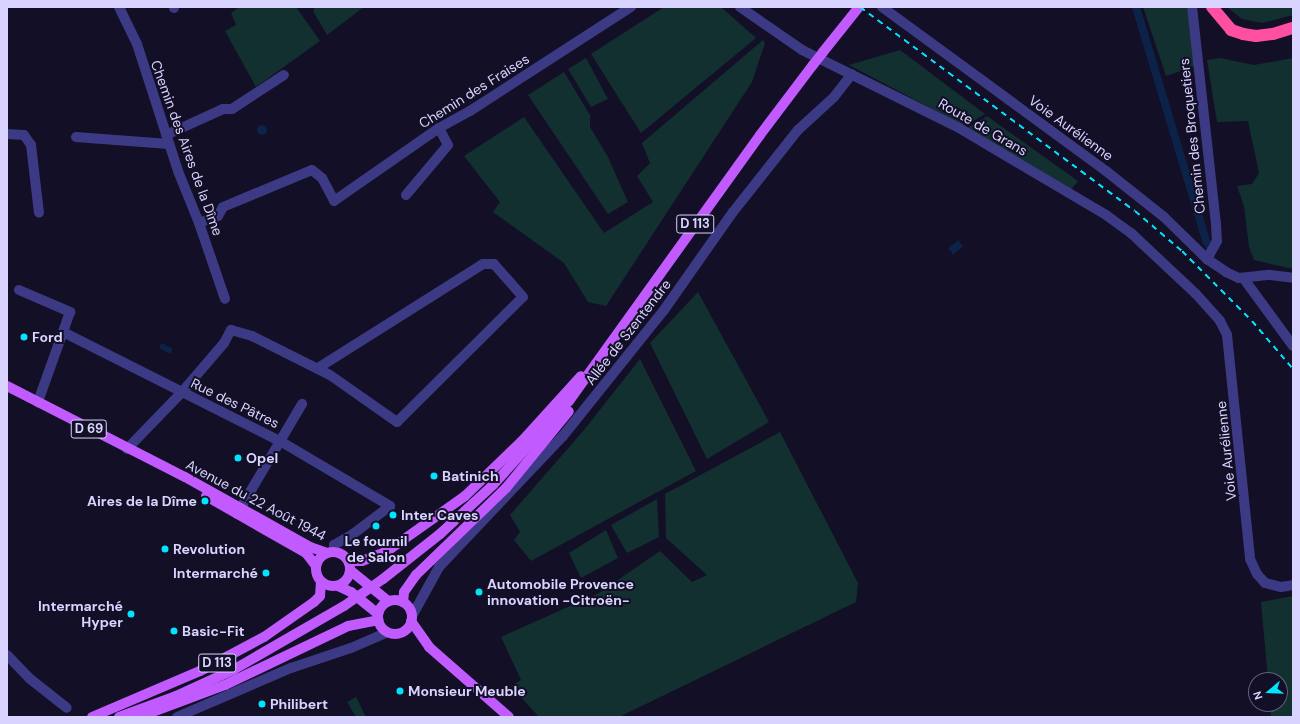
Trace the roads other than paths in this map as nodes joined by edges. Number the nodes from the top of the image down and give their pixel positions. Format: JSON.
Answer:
{"nodes":[{"id":1,"x":631,"y":7,"type":"edge"},
{"id":2,"x":740,"y":7,"type":"edge"},
{"id":3,"x":859,"y":7,"type":"edge"},
{"id":4,"x":883,"y":7,"type":"edge"},
{"id":5,"x":1192,"y":7,"type":"edge"},
{"id":6,"x":1212,"y":7,"type":"edge"},
{"id":7,"x":1220,"y":7,"type":"edge"},
{"id":8,"x":123,"y":9,"type":"edge"},
{"id":9,"x":1293,"y":21,"type":"edge"},
{"id":10,"x":1293,"y":28,"type":"edge"},
{"id":11,"x":852,"y":74,"type":"junction"},
{"id":12,"x":284,"y":75,"type":"dead end"},
{"id":13,"x":438,"y":128,"type":"junction"},
{"id":14,"x":7,"y":134,"type":"edge"},
{"id":15,"x":76,"y":137,"type":"dead end"},
{"id":16,"x":168,"y":139,"type":"junction"},
{"id":17,"x":406,"y":195,"type":"dead end"},
{"id":18,"x":40,"y":213,"type":"dead end"},
{"id":19,"x":199,"y":223,"type":"junction"},
{"id":20,"x":1207,"y":259,"type":"junction"},
{"id":21,"x":1293,"y":278,"type":"edge"},
{"id":22,"x":1242,"y":279,"type":"junction"},
{"id":23,"x":19,"y":290,"type":"dead end"},
{"id":24,"x":1196,"y":294,"type":"joint"},
{"id":25,"x":225,"y":299,"type":"dead end"},
{"id":26,"x":63,"y":332,"type":"junction"},
{"id":27,"x":1293,"y":346,"type":"edge"},
{"id":28,"x":601,"y":356,"type":"junction"},
{"id":29,"x":331,"y":358,"type":"junction"},
{"id":30,"x":318,"y":368,"type":"junction"},
{"id":31,"x":330,"y":375,"type":"junction"},
{"id":32,"x":7,"y":386,"type":"edge"},
{"id":33,"x":182,"y":392,"type":"junction"},
{"id":34,"x":570,"y":401,"type":"junction"},
{"id":35,"x":38,"y":402,"type":"junction"},
{"id":36,"x":302,"y":404,"type":"dead end"},
{"id":37,"x":280,"y":440,"type":"junction"},
{"id":38,"x":127,"y":449,"type":"junction"},
{"id":39,"x":239,"y":511,"type":"junction"},
{"id":40,"x":267,"y":522,"type":"junction"},
{"id":41,"x":256,"y":525,"type":"junction"},
{"id":42,"x":331,"y":552,"type":"junction"},
{"id":43,"x":316,"y":566,"type":"junction"},
{"id":44,"x":350,"y":566,"type":"junction"},
{"id":45,"x":321,"y":582,"type":"junction"},
{"id":46,"x":1293,"y":585,"type":"edge"},
{"id":47,"x":338,"y":586,"type":"junction"},
{"id":48,"x":388,"y":601,"type":"junction"},
{"id":49,"x":420,"y":601,"type":"junction"},
{"id":50,"x":405,"y":604,"type":"junction"},
{"id":51,"x":411,"y":619,"type":"junction"},
{"id":52,"x":379,"y":620,"type":"junction"},
{"id":53,"x":388,"y":632,"type":"junction"},
{"id":54,"x":402,"y":632,"type":"junction"},
{"id":55,"x":371,"y":638,"type":"junction"},
{"id":56,"x":429,"y":647,"type":"junction"},
{"id":57,"x":7,"y":655,"type":"edge"},
{"id":58,"x":67,"y":708,"type":"dead end"},
{"id":59,"x":92,"y":717,"type":"edge"},
{"id":60,"x":119,"y":717,"type":"edge"},
{"id":61,"x":139,"y":717,"type":"edge"},
{"id":62,"x":177,"y":717,"type":"edge"},
{"id":63,"x":509,"y":717,"type":"edge"}],
"edges":[{"from":1,"to":13,"type":"street","name":"Chemin des Fraises"},
{"from":2,"to":11,"type":"street","name":"Route de Grans"},
{"from":3,"to":28,"type":"main road","number":"D 113","bridge":true},
{"from":4,"to":20,"type":"street","name":"Voie Aurélienne"},
{"from":5,"to":20,"type":"street","name":"Chemin des Broquetiers"},
{"from":6,"to":10,"type":"highway"},
{"from":7,"to":9,"type":"highway"},
{"from":8,"to":16,"type":"street","name":"Chemin des Aires de la Dîme"},
{"from":11,"to":24,"type":"street","name":"Route de Grans"},
{"from":11,"to":49,"type":"street","name":"Allée de Szentendre"},
{"from":12,"to":16,"type":"street"},
{"from":13,"to":17,"type":"street"},
{"from":13,"to":19,"type":"street","name":"Chemin des Fraises"},
{"from":14,"to":18,"type":"street"},
{"from":15,"to":16,"type":"street"},
{"from":16,"to":19,"type":"street","name":"Chemin des Aires de la Dîme"},
{"from":19,"to":25,"type":"street","name":"Chemin des Aires de la Dîme"},
{"from":20,"to":22,"type":"street","name":"Voie Aurélienne"},
{"from":21,"to":22,"type":"street"},
{"from":22,"to":27,"type":"street"},
{"from":23,"to":26,"type":"street"},
{"from":24,"to":46,"type":"street","name":"Voie Aurélienne"},
{"from":26,"to":33,"type":"street","name":"Rue des Pâtres"},
{"from":26,"to":35,"type":"street"},
{"from":28,"to":34,"type":"main road","number":"D 113"},
{"from":28,"to":44,"type":"main road"},
{"from":29,"to":30,"type":"street"},
{"from":29,"to":31,"type":"street"},
{"from":29,"to":31,"type":"street"},
{"from":30,"to":31,"type":"street"},
{"from":30,"to":33,"type":"street"},
{"from":32,"to":35,"type":"main road","name":"Avenue du 22 Août 1944","number":"D 69"},
{"from":33,"to":37,"type":"street","name":"Rue des Pâtres"},
{"from":33,"to":38,"type":"street"},
{"from":34,"to":50,"type":"main road"},
{"from":34,"to":60,"type":"main road","number":"D 113","bridge":true},
{"from":35,"to":38,"type":"main road","name":"Avenue du 22 Août 1944","number":"D 69"},
{"from":36,"to":37,"type":"street"},
{"from":37,"to":39,"type":"street"},
{"from":37,"to":42,"type":"street","name":"Rue des Pâtres"},
{"from":38,"to":39,"type":"main road","name":"Avenue du 22 Août 1944","number":"D 69"},
{"from":39,"to":40,"type":"main road","name":"Avenue du 22 Août 1944","number":"D 69"},
{"from":39,"to":41,"type":"main road","name":"Avenue du 22 Août 1944","number":"D 69"},
{"from":40,"to":41,"type":"main road"},
{"from":40,"to":42,"type":"main road","name":"Avenue du 22 Août 1944","number":"D 69"},
{"from":41,"to":43,"type":"main road","name":"Avenue du 22 Août 1944","number":"D 69"},
{"from":42,"to":43,"type":"main road"},
{"from":42,"to":44,"type":"main road"},
{"from":43,"to":45,"type":"main road"},
{"from":44,"to":47,"type":"main road"},
{"from":44,"to":48,"type":"main road"},
{"from":45,"to":47,"type":"main road"},
{"from":45,"to":59,"type":"main road","number":"D 113"},
{"from":47,"to":52,"type":"main road"},
{"from":48,"to":50,"type":"main road"},
{"from":48,"to":52,"type":"main road"},
{"from":49,"to":50,"type":"street"},
{"from":49,"to":51,"type":"street","name":"Allée de Szentendre"},
{"from":50,"to":51,"type":"main road"},
{"from":51,"to":54,"type":"main road"},
{"from":51,"to":56,"type":"main road"},
{"from":52,"to":53,"type":"main road"},
{"from":52,"to":55,"type":"street"},
{"from":52,"to":61,"type":"main road"},
{"from":53,"to":54,"type":"main road"},
{"from":53,"to":55,"type":"street"},
{"from":54,"to":56,"type":"main road"},
{"from":55,"to":62,"type":"street"},
{"from":56,"to":63,"type":"main road"},
{"from":57,"to":58,"type":"street"}]}
